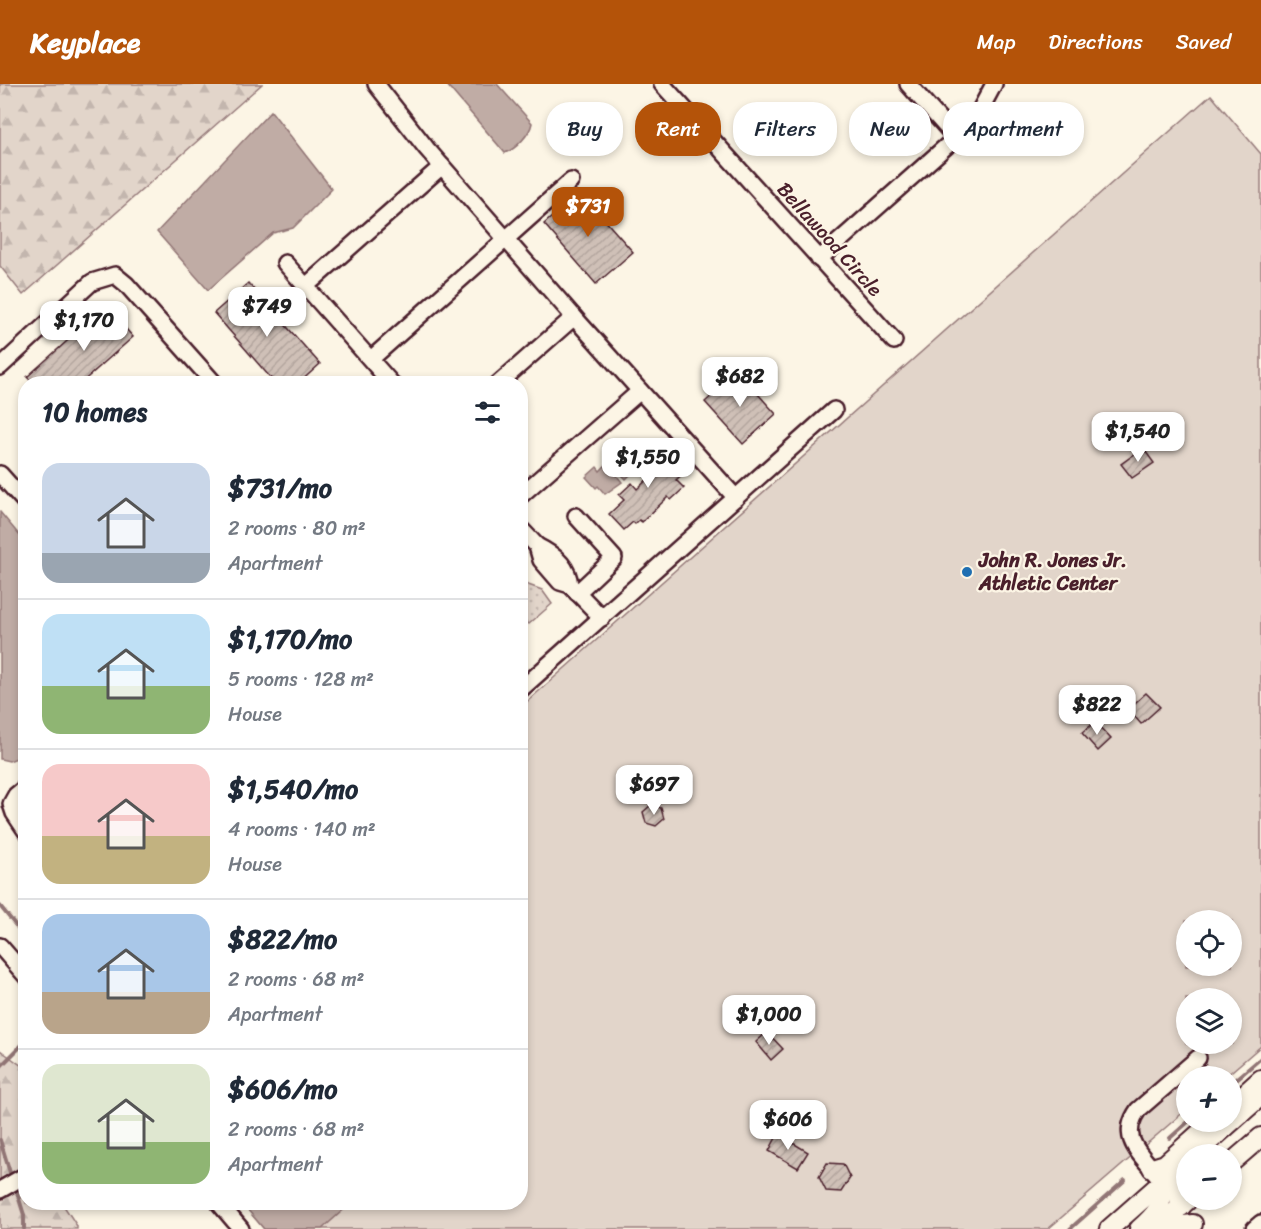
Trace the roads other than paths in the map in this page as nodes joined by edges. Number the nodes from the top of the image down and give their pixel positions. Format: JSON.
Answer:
{"nodes":[{"id":1,"x":376,"y":84,"type":"edge"},
{"id":2,"x":662,"y":84,"type":"edge"},
{"id":3,"x":908,"y":84,"type":"edge"},
{"id":4,"x":994,"y":84,"type":"edge"},
{"id":5,"x":984,"y":102,"type":"edge"},
{"id":6,"x":943,"y":123,"type":"edge"},
{"id":7,"x":943,"y":149,"type":"edge"},
{"id":8,"x":442,"y":166,"type":"junction"},
{"id":9,"x":571,"y":181,"type":"dead end"},
{"id":10,"x":506,"y":241,"type":"junction"},
{"id":11,"x":819,"y":259,"type":"junction"},
{"id":12,"x":285,"y":263,"type":"dead end"},
{"id":13,"x":306,"y":286,"type":"junction"},
{"id":14,"x":574,"y":317,"type":"junction"},
{"id":15,"x":894,"y":342,"type":"dead end"},
{"id":16,"x":371,"y":359,"type":"junction"},
{"id":17,"x":0,"y":367,"type":"edge"},
{"id":18,"x":208,"y":376,"type":"edge"},
{"id":19,"x":385,"y":376,"type":"edge"},
{"id":20,"x":507,"y":376,"type":"edge"},
{"id":21,"x":640,"y":391,"type":"junction"},
{"id":22,"x":834,"y":410,"type":"dead end"},
{"id":23,"x":0,"y":474,"type":"edge"},
{"id":24,"x":528,"y":489,"type":"edge"},
{"id":25,"x":18,"y":494,"type":"edge"},
{"id":26,"x":736,"y":498,"type":"junction"},
{"id":27,"x":576,"y":516,"type":"dead end"},
{"id":28,"x":528,"y":536,"type":"edge"},
{"id":29,"x":574,"y":589,"type":"junction"},
{"id":30,"x":602,"y":618,"type":"junction"},
{"id":31,"x":528,"y":683,"type":"edge"},
{"id":32,"x":18,"y":793,"type":"edge"},
{"id":33,"x":18,"y":819,"type":"edge"},
{"id":34,"x":0,"y":946,"type":"edge"},
{"id":35,"x":18,"y":967,"type":"edge"},
{"id":36,"x":1198,"y":1058,"type":"dead end"},
{"id":37,"x":1261,"y":1079,"type":"edge"},
{"id":38,"x":1242,"y":1096,"type":"edge"},
{"id":39,"x":1261,"y":1096,"type":"edge"},
{"id":40,"x":1261,"y":1110,"type":"edge"},
{"id":41,"x":1201,"y":1132,"type":"edge"},
{"id":42,"x":1261,"y":1137,"type":"edge"},
{"id":43,"x":1206,"y":1144,"type":"edge"},
{"id":44,"x":1222,"y":1144,"type":"edge"},
{"id":45,"x":1242,"y":1153,"type":"edge"},
{"id":46,"x":1176,"y":1166,"type":"edge"},
{"id":47,"x":1157,"y":1175,"type":"junction"},
{"id":48,"x":18,"y":1180,"type":"edge"},
{"id":49,"x":0,"y":1190,"type":"edge"},
{"id":50,"x":1176,"y":1194,"type":"edge"},
{"id":51,"x":225,"y":1210,"type":"edge"},
{"id":52,"x":1177,"y":1210,"type":"edge"},
{"id":53,"x":1188,"y":1210,"type":"edge"},
{"id":54,"x":1261,"y":1223,"type":"edge"},
{"id":55,"x":1195,"y":1226,"type":"edge"},
{"id":56,"x":241,"y":1229,"type":"edge"},
{"id":57,"x":1109,"y":1229,"type":"edge"},
{"id":58,"x":1139,"y":1229,"type":"edge"},
{"id":59,"x":1155,"y":1229,"type":"edge"},
{"id":60,"x":1172,"y":1229,"type":"edge"},
{"id":61,"x":1254,"y":1229,"type":"edge"}],
"edges":[{"from":1,"to":8,"type":"street"},
{"from":2,"to":11,"type":"street","name":"Bellawood Circle"},
{"from":3,"to":6,"type":"street"},
{"from":4,"to":5,"type":"street"},
{"from":7,"to":11,"type":"street"},
{"from":8,"to":10,"type":"street"},
{"from":8,"to":13,"type":"street"},
{"from":9,"to":10,"type":"street"},
{"from":10,"to":14,"type":"street"},
{"from":10,"to":16,"type":"street"},
{"from":11,"to":15,"type":"street","name":"Bellawood Circle"},
{"from":12,"to":13,"type":"street"},
{"from":13,"to":16,"type":"street"},
{"from":14,"to":20,"type":"street"},
{"from":14,"to":21,"type":"street"},
{"from":16,"to":19,"type":"street"},
{"from":17,"to":18,"type":"street"},
{"from":21,"to":24,"type":"street"},
{"from":21,"to":26,"type":"street"},
{"from":22,"to":26,"type":"street"},
{"from":23,"to":25,"type":"street"},
{"from":26,"to":30,"type":"street"},
{"from":27,"to":29,"type":"street"},
{"from":28,"to":29,"type":"street"},
{"from":29,"to":30,"type":"street"},
{"from":30,"to":31,"type":"street"},
{"from":32,"to":33,"type":"street"},
{"from":34,"to":35,"type":"street"},
{"from":36,"to":47,"type":"street"},
{"from":37,"to":38,"type":"main road"},
{"from":39,"to":43,"type":"main road"},
{"from":40,"to":44,"type":"main road"},
{"from":41,"to":47,"type":"main road"},
{"from":42,"to":45,"type":"main road"},
{"from":46,"to":47,"type":"main road"},
{"from":47,"to":50,"type":"street"},
{"from":47,"to":57,"type":"main road"},
{"from":47,"to":58,"type":"main road"},
{"from":48,"to":49,"type":"street"},
{"from":51,"to":56,"type":"street"},
{"from":52,"to":59,"type":"main road"},
{"from":53,"to":55,"type":"street"},
{"from":54,"to":61,"type":"street"},
{"from":55,"to":60,"type":"main road"}]}
